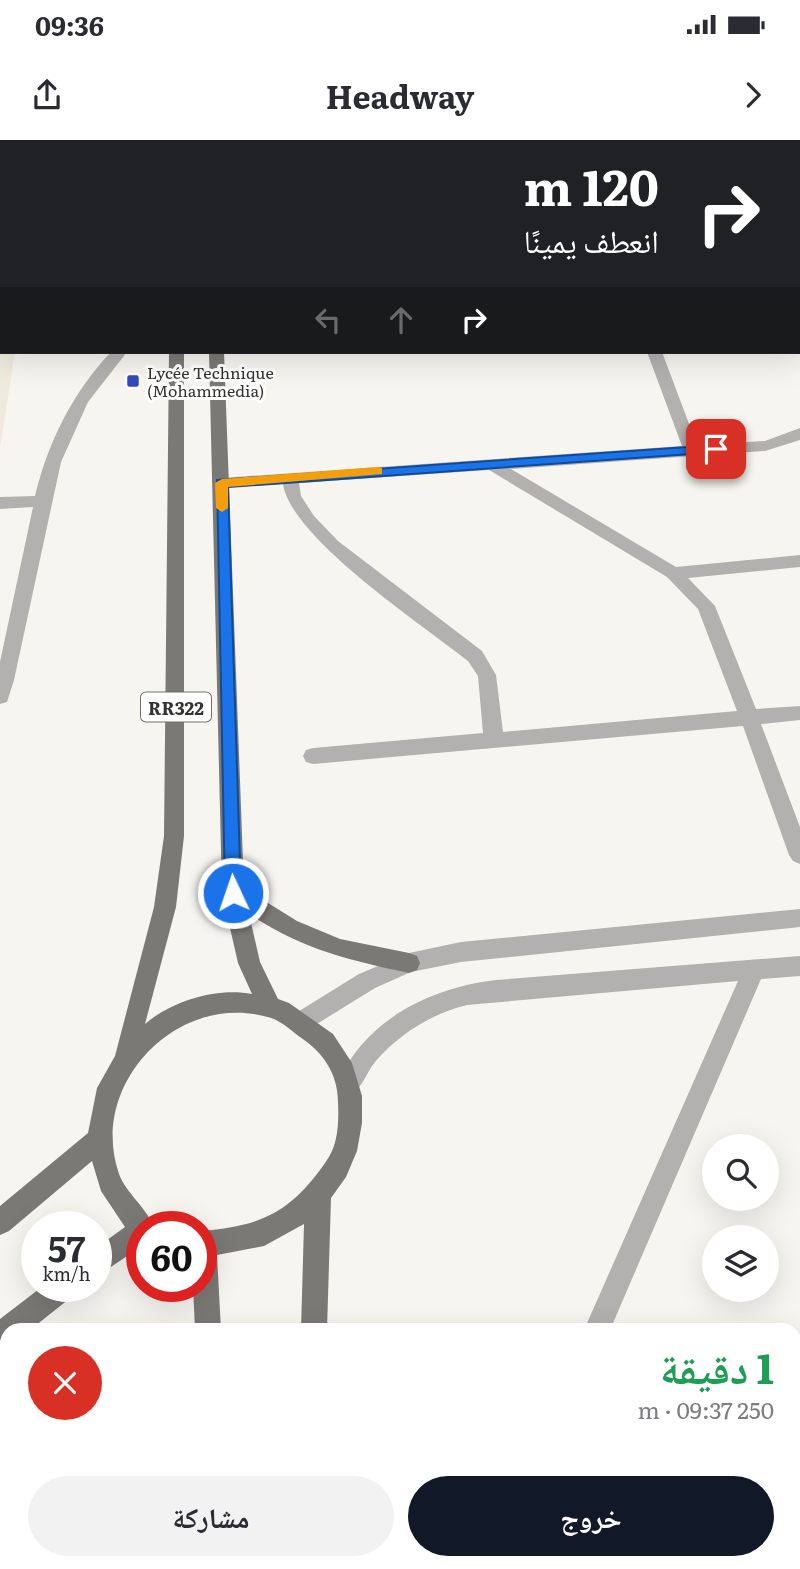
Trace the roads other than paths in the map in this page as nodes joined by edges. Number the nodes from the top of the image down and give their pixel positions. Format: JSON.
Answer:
{"nodes":[{"id":1,"x":117,"y":354,"type":"edge"},
{"id":2,"x":176,"y":354,"type":"edge"},
{"id":3,"x":216,"y":354,"type":"edge"},
{"id":4,"x":655,"y":354,"type":"edge"},
{"id":5,"x":800,"y":433,"type":"edge"},
{"id":6,"x":691,"y":450,"type":"junction"},
{"id":7,"x":489,"y":463,"type":"junction"},
{"id":8,"x":290,"y":478,"type":"junction"},
{"id":9,"x":222,"y":483,"type":"junction"},
{"id":10,"x":42,"y":501,"type":"junction"},
{"id":11,"x":0,"y":503,"type":"edge"},
{"id":12,"x":800,"y":561,"type":"edge"},
{"id":13,"x":673,"y":573,"type":"junction"},
{"id":14,"x":0,"y":697,"type":"edge"},
{"id":15,"x":800,"y":713,"type":"edge"},
{"id":16,"x":749,"y":718,"type":"junction"},
{"id":17,"x":494,"y":741,"type":"junction"},
{"id":18,"x":313,"y":756,"type":"dead end"},
{"id":19,"x":800,"y":855,"type":"edge"},
{"id":20,"x":233,"y":893,"type":"junction"},
{"id":21,"x":800,"y":918,"type":"edge"},
{"id":22,"x":410,"y":963,"type":"junction"},
{"id":23,"x":800,"y":966,"type":"edge"},
{"id":24,"x":754,"y":970,"type":"junction"},
{"id":25,"x":269,"y":1005,"type":"junction"},
{"id":26,"x":304,"y":1020,"type":"junction"},
{"id":27,"x":125,"y":1057,"type":"junction"},
{"id":28,"x":349,"y":1084,"type":"junction"},
{"id":29,"x":99,"y":1140,"type":"junction"},
{"id":30,"x":318,"y":1197,"type":"junction"},
{"id":31,"x":130,"y":1211,"type":"edge"},
{"id":32,"x":0,"y":1222,"type":"edge"},
{"id":33,"x":217,"y":1243,"type":"edge"},
{"id":34,"x":44,"y":1302,"type":"edge"},
{"id":35,"x":206,"y":1302,"type":"edge"},
{"id":36,"x":16,"y":1323,"type":"edge"},
{"id":37,"x":208,"y":1323,"type":"edge"},
{"id":38,"x":314,"y":1323,"type":"edge"},
{"id":39,"x":600,"y":1323,"type":"edge"}],
"edges":[{"from":1,"to":10,"type":"street"},
{"from":2,"to":27,"type":"main road","number":"RR322"},
{"from":3,"to":9,"type":"main road","number":"RR322"},
{"from":4,"to":6,"type":"street"},
{"from":5,"to":6,"type":"street"},
{"from":6,"to":7,"type":"street"},
{"from":7,"to":8,"type":"street"},
{"from":7,"to":13,"type":"street"},
{"from":8,"to":9,"type":"street"},
{"from":8,"to":17,"type":"street"},
{"from":9,"to":20,"type":"main road","number":"RR322"},
{"from":10,"to":11,"type":"street"},
{"from":10,"to":14,"type":"street"},
{"from":12,"to":13,"type":"street"},
{"from":13,"to":16,"type":"street"},
{"from":15,"to":16,"type":"street"},
{"from":16,"to":17,"type":"street"},
{"from":16,"to":19,"type":"street"},
{"from":17,"to":18,"type":"street"},
{"from":20,"to":22,"type":"main road"},
{"from":20,"to":25,"type":"main road","number":"RR322"},
{"from":21,"to":22,"type":"street"},
{"from":22,"to":26,"type":"street"},
{"from":23,"to":24,"type":"street"},
{"from":24,"to":28,"type":"street"},
{"from":24,"to":39,"type":"street"},
{"from":25,"to":26,"type":"main road","number":"RR322"},
{"from":25,"to":27,"type":"main road","number":"RR322"},
{"from":26,"to":28,"type":"main road","number":"RR322"},
{"from":27,"to":29,"type":"main road","number":"RR322"},
{"from":28,"to":30,"type":"main road","number":"RR322"},
{"from":29,"to":31,"type":"main road","number":"RR322"},
{"from":29,"to":32,"type":"main road"},
{"from":30,"to":33,"type":"main road","number":"RR322"},
{"from":30,"to":38,"type":"main road"},
{"from":34,"to":36,"type":"main road"},
{"from":35,"to":37,"type":"main road","number":"RR322"}]}
